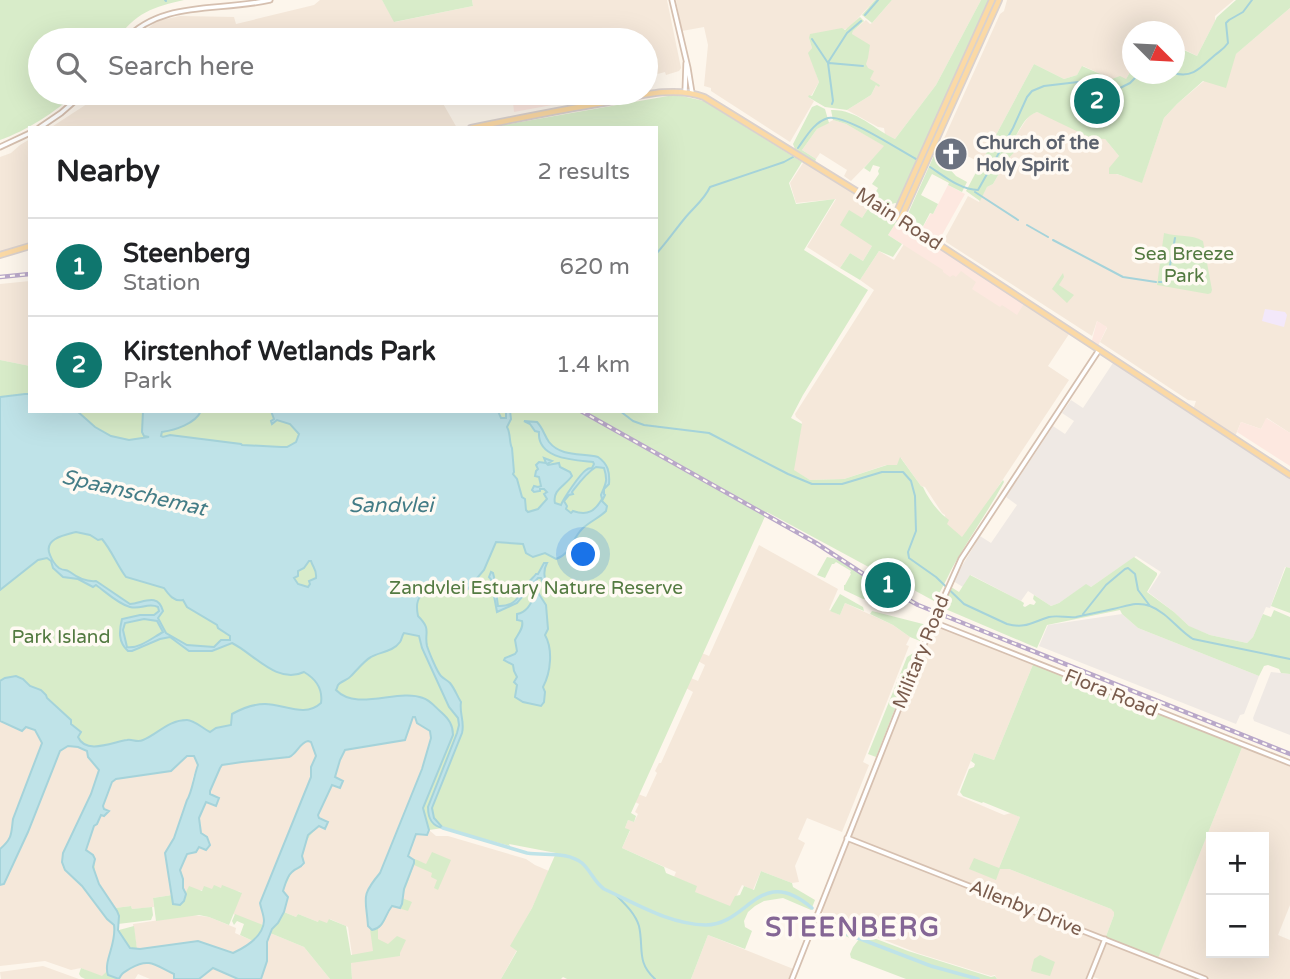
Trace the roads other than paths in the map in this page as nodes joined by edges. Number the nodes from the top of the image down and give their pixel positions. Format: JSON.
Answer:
{"nodes":[{"id":1,"x":270,"y":0,"type":"edge"},
{"id":2,"x":672,"y":0,"type":"edge"},
{"id":3,"x":992,"y":0,"type":"edge"},
{"id":4,"x":999,"y":0,"type":"edge"},
{"id":5,"x":136,"y":28,"type":"edge"},
{"id":6,"x":686,"y":61,"type":"junction"},
{"id":7,"x":685,"y":92,"type":"junction"},
{"id":8,"x":692,"y":93,"type":"junction"},
{"id":9,"x":658,"y":94,"type":"edge"},
{"id":10,"x":70,"y":105,"type":"edge"},
{"id":11,"x":593,"y":105,"type":"edge"},
{"id":12,"x":42,"y":126,"type":"edge"},
{"id":13,"x":482,"y":126,"type":"edge"},
{"id":14,"x":28,"y":134,"type":"edge"},
{"id":15,"x":0,"y":147,"type":"edge"},
{"id":16,"x":920,"y":169,"type":"junction"},
{"id":17,"x":895,"y":216,"type":"junction"},
{"id":18,"x":900,"y":220,"type":"junction"},
{"id":19,"x":28,"y":247,"type":"edge"},
{"id":20,"x":0,"y":255,"type":"edge"},
{"id":21,"x":1099,"y":350,"type":"junction"},
{"id":22,"x":1290,"y":475,"type":"edge"},
{"id":23,"x":933,"y":622,"type":"junction"},
{"id":24,"x":1290,"y":764,"type":"edge"},
{"id":25,"x":848,"y":838,"type":"junction"},
{"id":26,"x":1105,"y":939,"type":"junction"},
{"id":27,"x":792,"y":979,"type":"edge"},
{"id":28,"x":1089,"y":979,"type":"edge"},
{"id":29,"x":1205,"y":979,"type":"edge"}],
"edges":[{"from":1,"to":5,"type":"main road"},
{"from":2,"to":6,"type":"main road"},
{"from":3,"to":16,"type":"main road"},
{"from":4,"to":16,"type":"main road"},
{"from":6,"to":7,"type":"main road"},
{"from":6,"to":8,"type":"main road"},
{"from":7,"to":8,"type":"main road","name":"Main Road"},
{"from":7,"to":9,"type":"main road","name":"Main Road"},
{"from":8,"to":17,"type":"main road","name":"Main Road"},
{"from":10,"to":12,"type":"main road"},
{"from":11,"to":13,"type":"main road","name":"Main Road"},
{"from":14,"to":15,"type":"main road"},
{"from":16,"to":17,"type":"main road"},
{"from":16,"to":18,"type":"main road"},
{"from":17,"to":18,"type":"main road","name":"Main Road"},
{"from":18,"to":21,"type":"main road","name":"Main Road"},
{"from":19,"to":20,"type":"main road"},
{"from":21,"to":22,"type":"main road","name":"Main Road"},
{"from":21,"to":23,"type":"main road","name":"Military Road"},
{"from":23,"to":24,"type":"main road","name":"Flora Road"},
{"from":23,"to":25,"type":"main road","name":"Military Road"},
{"from":25,"to":26,"type":"main road","name":"Allenby Drive"},
{"from":25,"to":27,"type":"main road","name":"Military Road"},
{"from":26,"to":28,"type":"main road"},
{"from":26,"to":29,"type":"main road","name":"Allenby Drive"}]}
